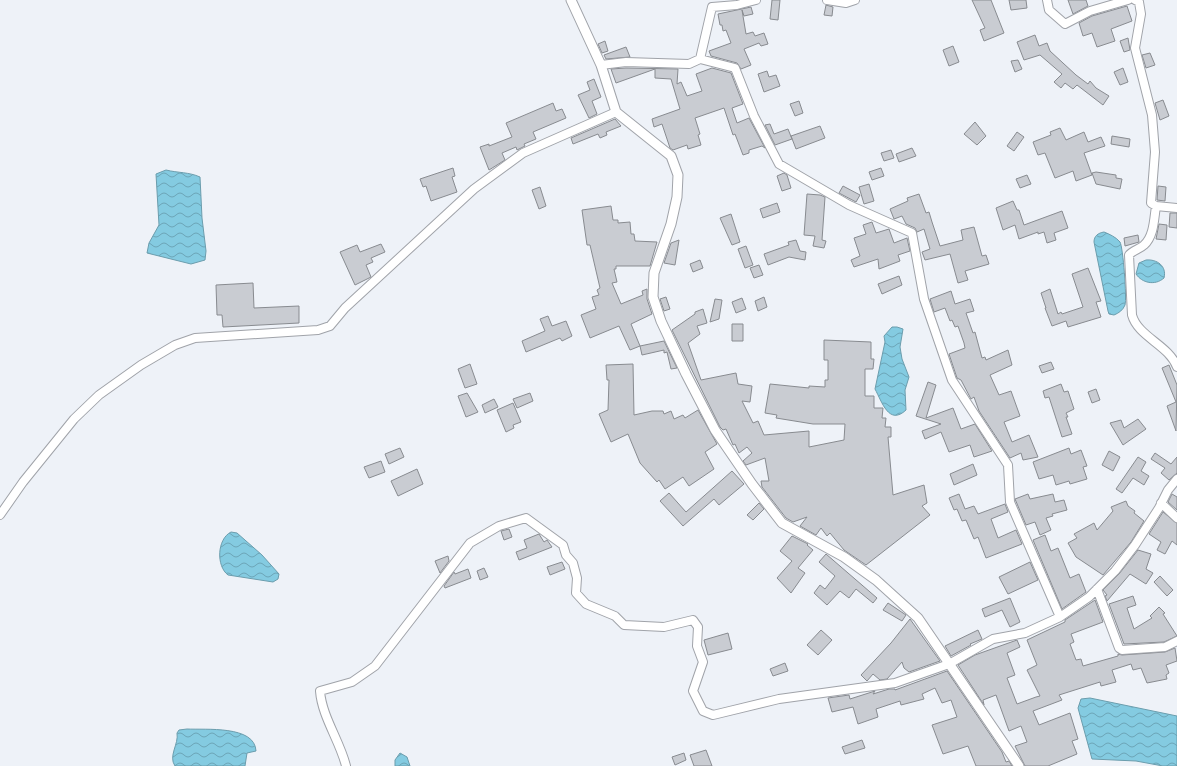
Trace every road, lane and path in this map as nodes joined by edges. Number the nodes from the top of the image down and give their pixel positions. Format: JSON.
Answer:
{"nodes":[{"id":1,"x":571,"y":0,"type":"edge"},
{"id":2,"x":756,"y":0,"type":"edge"},
{"id":3,"x":827,"y":0,"type":"edge"},
{"id":4,"x":855,"y":0,"type":"edge"},
{"id":5,"x":1047,"y":0,"type":"edge"},
{"id":6,"x":1128,"y":0,"type":"edge"},
{"id":7,"x":1135,"y":0,"type":"edge"},
{"id":8,"x":711,"y":3,"type":"edge"},
{"id":9,"x":700,"y":59,"type":"junction"},
{"id":10,"x":601,"y":66,"type":"junction"},
{"id":11,"x":616,"y":112,"type":"junction"},
{"id":12,"x":1156,"y":206,"type":"junction"},
{"id":13,"x":1177,"y":208,"type":"edge"},
{"id":14,"x":1177,"y":367,"type":"edge"},
{"id":15,"x":1177,"y":479,"type":"edge"},
{"id":16,"x":1162,"y":503,"type":"junction"},
{"id":17,"x":0,"y":515,"type":"edge"},
{"id":18,"x":1177,"y":518,"type":"edge"},
{"id":19,"x":1097,"y":589,"type":"junction"},
{"id":20,"x":1060,"y":617,"type":"junction"},
{"id":21,"x":1177,"y":641,"type":"edge"},
{"id":22,"x":949,"y":664,"type":"junction"},
{"id":23,"x":346,"y":766,"type":"edge"},
{"id":24,"x":1019,"y":766,"type":"edge"}],
"edges":[{"from":1,"to":10,"type":"street"},
{"from":2,"to":8,"type":"street"},
{"from":3,"to":4,"type":"street"},
{"from":5,"to":6,"type":"street"},
{"from":7,"to":12,"type":"street"},
{"from":8,"to":9,"type":"street"},
{"from":9,"to":10,"type":"street"},
{"from":9,"to":20,"type":"street"},
{"from":10,"to":11,"type":"street"},
{"from":11,"to":17,"type":"street"},
{"from":11,"to":22,"type":"street"},
{"from":12,"to":13,"type":"street"},
{"from":12,"to":14,"type":"street"},
{"from":15,"to":16,"type":"street"},
{"from":16,"to":18,"type":"street"},
{"from":16,"to":19,"type":"street"},
{"from":19,"to":20,"type":"street"},
{"from":19,"to":21,"type":"street"},
{"from":20,"to":22,"type":"street"},
{"from":22,"to":23,"type":"street"},
{"from":22,"to":24,"type":"street"}]}
